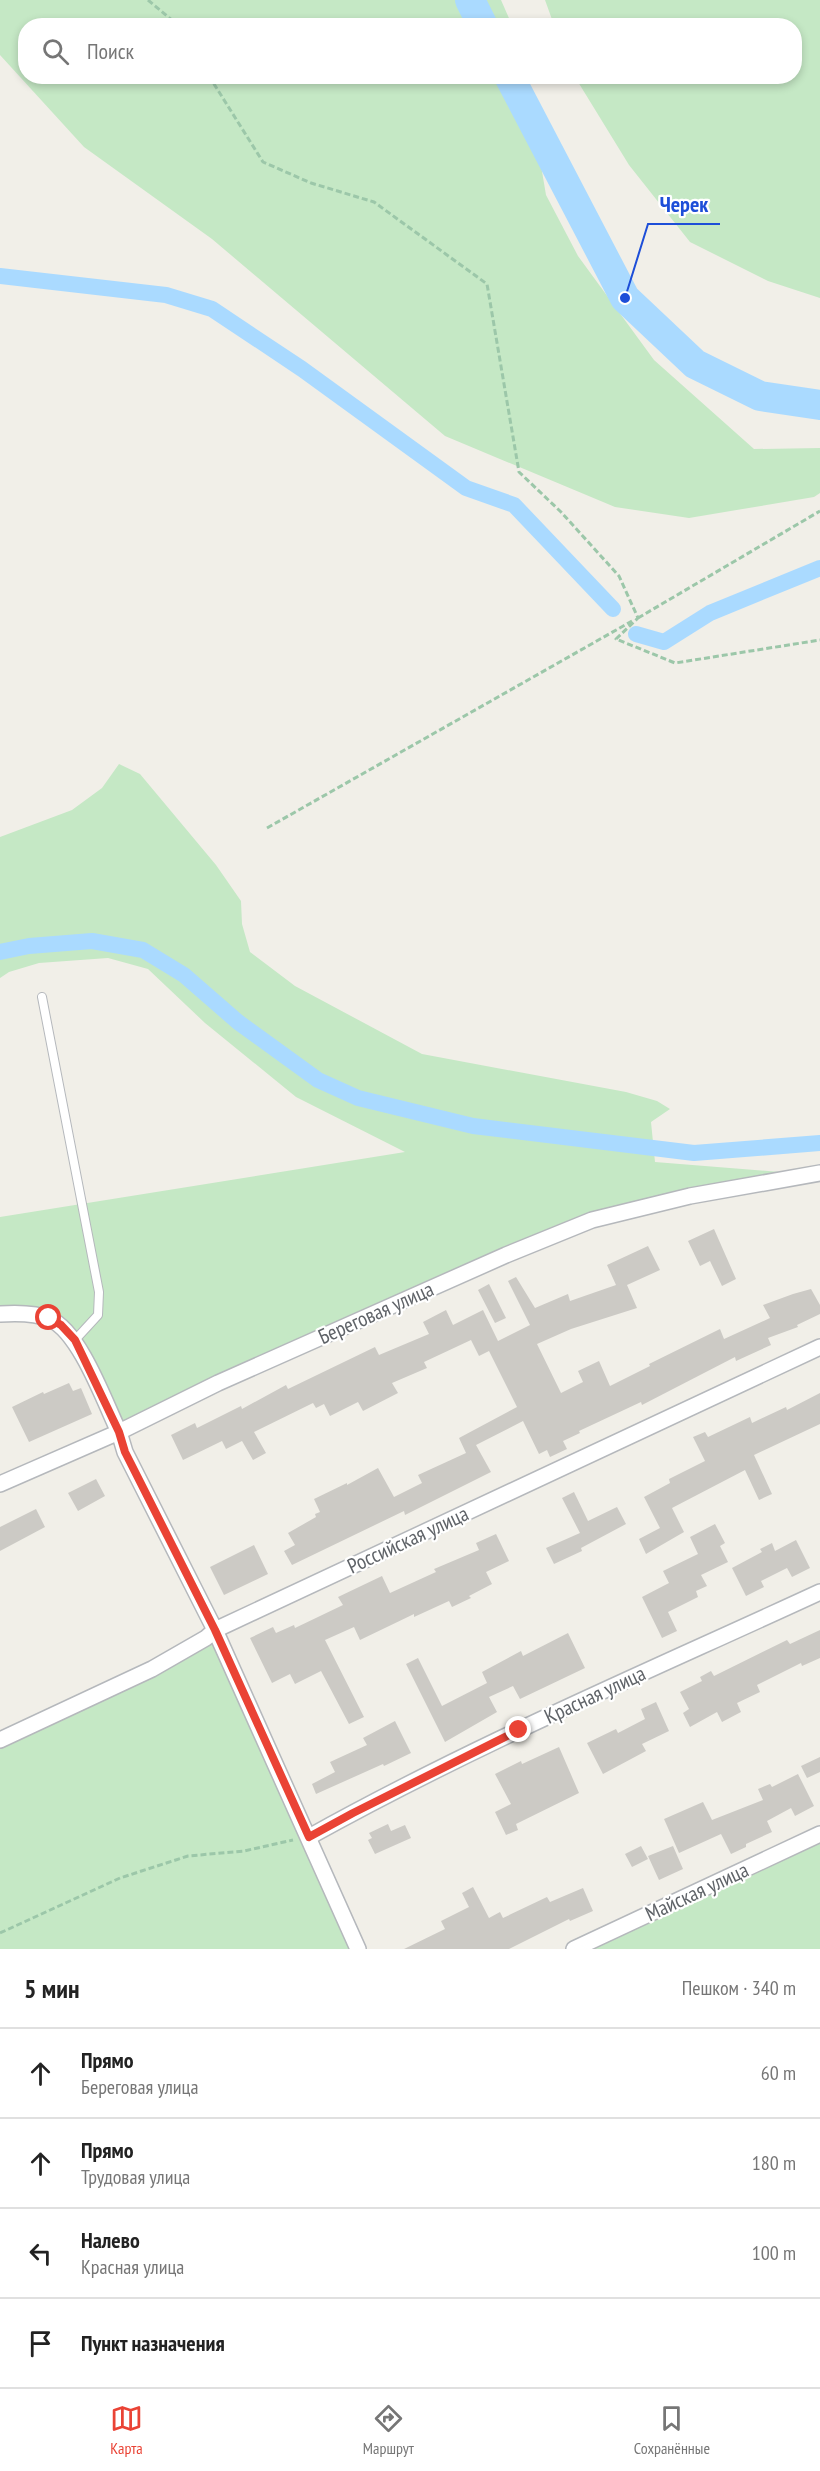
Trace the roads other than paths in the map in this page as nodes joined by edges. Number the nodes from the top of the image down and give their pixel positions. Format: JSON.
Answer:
{"nodes":[{"id":1,"x":42,"y":997,"type":"dead end"},
{"id":2,"x":820,"y":1173,"type":"edge"},
{"id":3,"x":0,"y":1314,"type":"edge"},
{"id":4,"x":75,"y":1340,"type":"junction"},
{"id":5,"x":820,"y":1347,"type":"edge"},
{"id":6,"x":119,"y":1432,"type":"junction"},
{"id":7,"x":0,"y":1484,"type":"edge"},
{"id":8,"x":820,"y":1592,"type":"edge"},
{"id":9,"x":215,"y":1630,"type":"junction"},
{"id":10,"x":0,"y":1740,"type":"edge"},
{"id":11,"x":820,"y":1834,"type":"edge"},
{"id":12,"x":309,"y":1837,"type":"junction"},
{"id":13,"x":358,"y":1949,"type":"edge"},
{"id":14,"x":574,"y":1949,"type":"edge"}],
"edges":[{"from":1,"to":4,"type":"lane"},
{"from":2,"to":6,"type":"street","name":"Береговая улица"},
{"from":3,"to":4,"type":"street"},
{"from":4,"to":6,"type":"street"},
{"from":5,"to":9,"type":"street","name":"Российская улица"},
{"from":6,"to":7,"type":"street","name":"Береговая улица"},
{"from":6,"to":9,"type":"street"},
{"from":8,"to":12,"type":"street","name":"Красная улица"},
{"from":9,"to":10,"type":"street","name":"Российская улица"},
{"from":9,"to":12,"type":"street"},
{"from":11,"to":14,"type":"street","name":"Майская улица"},
{"from":12,"to":13,"type":"street"}]}
